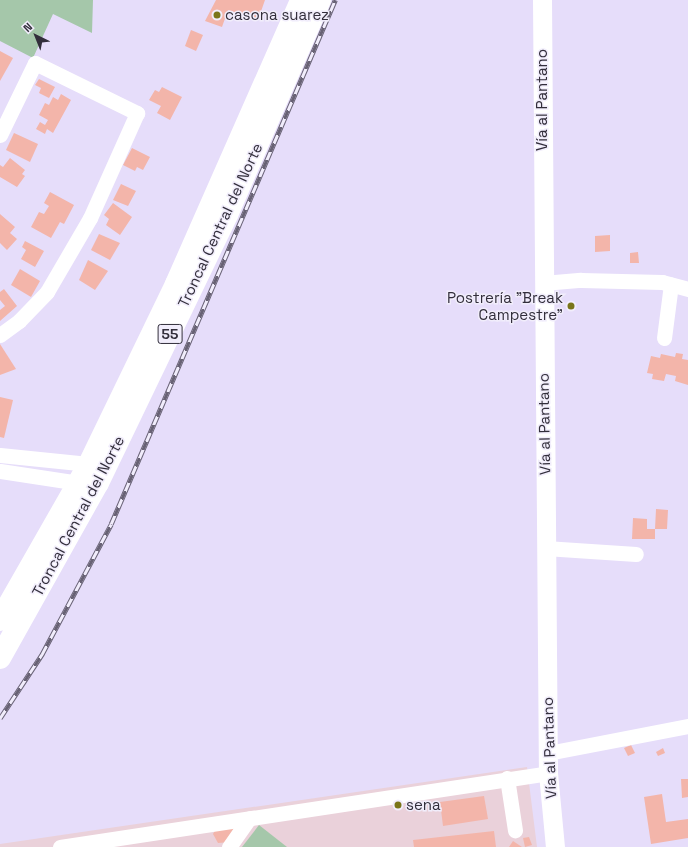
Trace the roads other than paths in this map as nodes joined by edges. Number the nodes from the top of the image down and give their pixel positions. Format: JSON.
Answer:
{"nodes":[{"id":1,"x":300,"y":0,"type":"edge"},
{"id":2,"x":320,"y":0,"type":"edge"},
{"id":3,"x":542,"y":0,"type":"edge"},
{"id":4,"x":0,"y":135,"type":"edge"},
{"id":5,"x":543,"y":283,"type":"junction"},
{"id":6,"x":671,"y":284,"type":"junction"},
{"id":7,"x":688,"y":289,"type":"edge"},
{"id":8,"x":0,"y":335,"type":"edge"},
{"id":9,"x":664,"y":338,"type":"dead end"},
{"id":10,"x":0,"y":455,"type":"edge"},
{"id":11,"x":89,"y":464,"type":"junction"},
{"id":12,"x":0,"y":471,"type":"edge"},
{"id":13,"x":79,"y":483,"type":"junction"},
{"id":14,"x":545,"y":548,"type":"junction"},
{"id":15,"x":636,"y":554,"type":"dead end"},
{"id":16,"x":0,"y":620,"type":"edge"},
{"id":17,"x":0,"y":658,"type":"edge"},
{"id":18,"x":688,"y":726,"type":"edge"},
{"id":19,"x":548,"y":753,"type":"junction"},
{"id":20,"x":548,"y":772,"type":"junction"},
{"id":21,"x":507,"y":778,"type":"junction"},
{"id":22,"x":249,"y":818,"type":"junction"},
{"id":23,"x":515,"y":830,"type":"dead end"},
{"id":24,"x":60,"y":847,"type":"edge"},
{"id":25,"x":229,"y":847,"type":"edge"},
{"id":26,"x":555,"y":847,"type":"edge"}],
"edges":[{"from":1,"to":11,"type":"highway","name":"Troncal Central del Norte","number":"55"},
{"from":2,"to":17,"type":"highway","name":"Troncal Central del Norte","number":"55"},
{"from":3,"to":5,"type":"main road","name":"Vía al Pantano"},
{"from":4,"to":8,"type":"street"},
{"from":5,"to":6,"type":"street"},
{"from":5,"to":14,"type":"main road","name":"Vía al Pantano"},
{"from":6,"to":7,"type":"street"},
{"from":6,"to":9,"type":"street"},
{"from":10,"to":11,"type":"street"},
{"from":11,"to":13,"type":"highway","name":"Troncal Central del Norte","number":"55"},
{"from":12,"to":13,"type":"street"},
{"from":13,"to":16,"type":"highway","name":"Troncal Central del Norte","number":"55"},
{"from":14,"to":15,"type":"street"},
{"from":14,"to":19,"type":"main road","name":"Vía al Pantano"},
{"from":18,"to":19,"type":"street"},
{"from":19,"to":20,"type":"main road","name":"Vía al Pantano"},
{"from":20,"to":21,"type":"street"},
{"from":20,"to":26,"type":"main road","name":"Vía al Pantano"},
{"from":21,"to":22,"type":"street"},
{"from":21,"to":23,"type":"street"},
{"from":22,"to":24,"type":"street"},
{"from":22,"to":25,"type":"street"}]}
